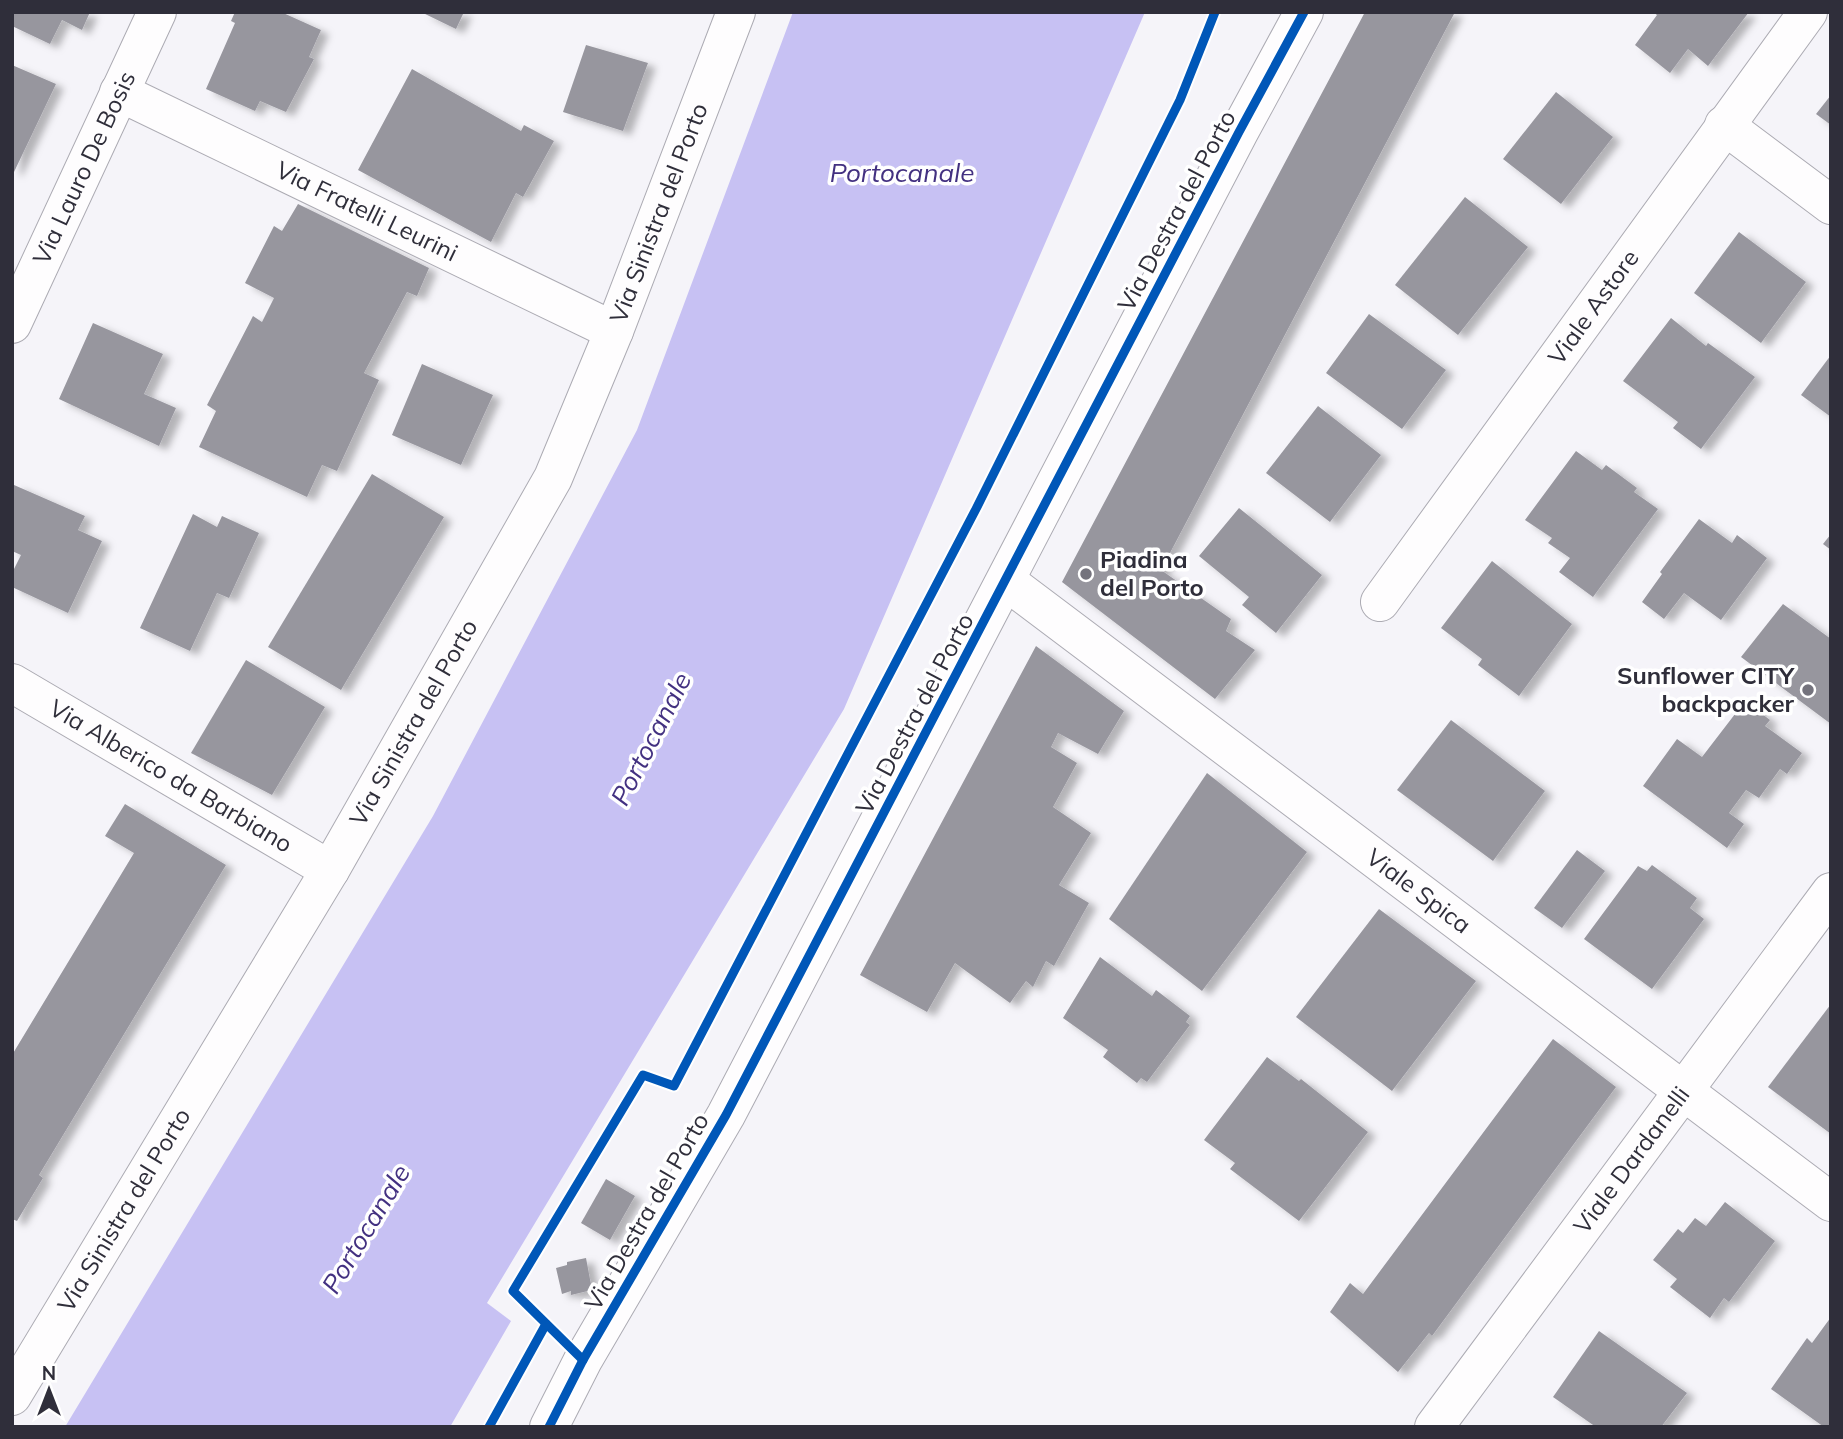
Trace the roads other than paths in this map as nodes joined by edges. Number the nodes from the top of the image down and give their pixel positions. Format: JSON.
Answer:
{"nodes":[{"id":1,"x":157,"y":12,"type":"edge"},
{"id":2,"x":736,"y":12,"type":"edge"},
{"id":3,"x":1304,"y":12,"type":"edge"},
{"id":4,"x":1808,"y":12,"type":"edge"},
{"id":5,"x":119,"y":92,"type":"junction"},
{"id":6,"x":1724,"y":125,"type":"junction"},
{"id":7,"x":1831,"y":205,"type":"edge"},
{"id":8,"x":12,"y":324,"type":"edge"},
{"id":9,"x":614,"y":331,"type":"junction"},
{"id":10,"x":1006,"y":581,"type":"junction"},
{"id":11,"x":1380,"y":602,"type":"dead end"},
{"id":12,"x":12,"y":683,"type":"edge"},
{"id":13,"x":330,"y":870,"type":"junction"},
{"id":14,"x":1831,"y":891,"type":"edge"},
{"id":15,"x":1682,"y":1092,"type":"junction"},
{"id":16,"x":1831,"y":1202,"type":"edge"},
{"id":17,"x":12,"y":1395,"type":"edge"},
{"id":18,"x":550,"y":1427,"type":"edge"},
{"id":19,"x":1434,"y":1427,"type":"edge"}],
"edges":[{"from":1,"to":5,"type":"street","name":"Via Lauro De Bosis"},
{"from":2,"to":9,"type":"street","name":"Via Sinistra del Porto"},
{"from":3,"to":10,"type":"street","name":"Via Destra del Porto"},
{"from":4,"to":6,"type":"street","name":"Viale Astore"},
{"from":5,"to":8,"type":"street","name":"Via Lauro De Bosis"},
{"from":5,"to":9,"type":"street","name":"Via Fratelli Leurini"},
{"from":6,"to":7,"type":"street"},
{"from":6,"to":11,"type":"street","name":"Viale Astore"},
{"from":9,"to":13,"type":"street","name":"Via Sinistra del Porto"},
{"from":10,"to":15,"type":"street","name":"Viale Spica"},
{"from":10,"to":18,"type":"street","name":"Via Destra del Porto"},
{"from":12,"to":13,"type":"street","name":"Via Alberico da Barbiano"},
{"from":13,"to":17,"type":"street","name":"Via Sinistra del Porto"},
{"from":14,"to":15,"type":"street","name":"Viale Dardanelli"},
{"from":15,"to":16,"type":"street","name":"Viale Spica"},
{"from":15,"to":19,"type":"street","name":"Viale Dardanelli"}]}
